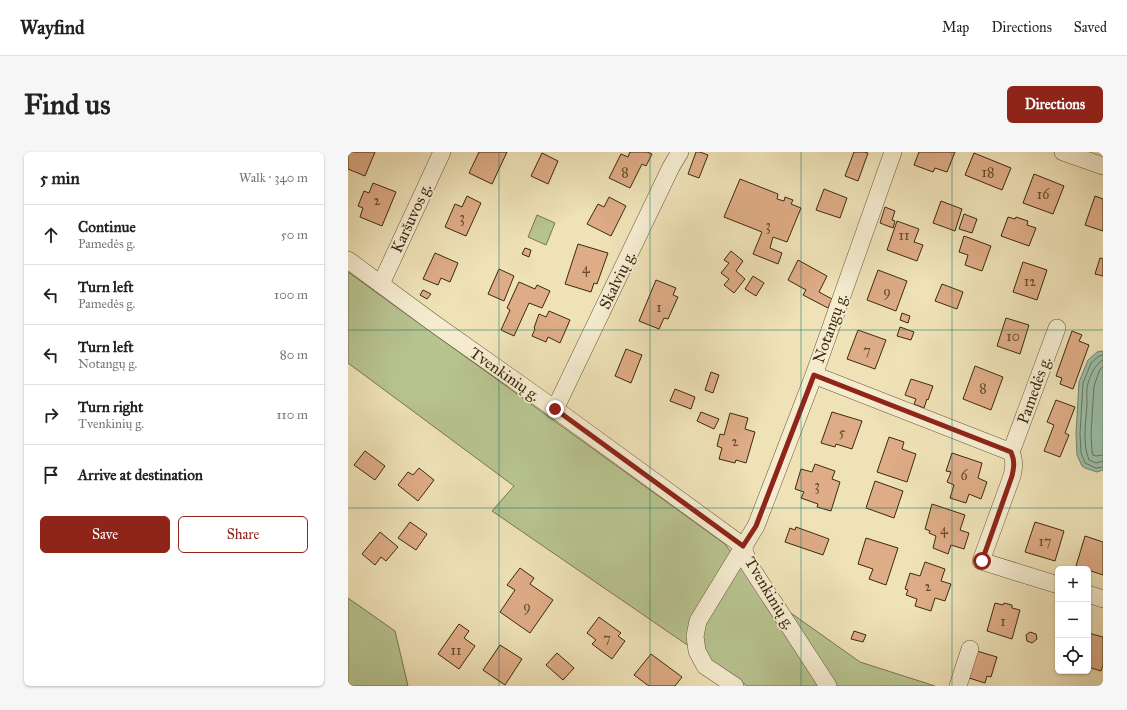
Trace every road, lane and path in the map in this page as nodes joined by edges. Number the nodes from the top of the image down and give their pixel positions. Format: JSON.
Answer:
{"nodes":[{"id":1,"x":442,"y":152,"type":"edge"},
{"id":2,"x":680,"y":152,"type":"edge"},
{"id":3,"x":893,"y":152,"type":"edge"},
{"id":4,"x":1062,"y":152,"type":"edge"},
{"id":5,"x":1103,"y":166,"type":"edge"},
{"id":6,"x":348,"y":260,"type":"edge"},
{"id":7,"x":381,"y":284,"type":"junction"},
{"id":8,"x":1057,"y":328,"type":"dead end"},
{"id":9,"x":814,"y":375,"type":"junction"},
{"id":10,"x":555,"y":409,"type":"junction"},
{"id":11,"x":1011,"y":452,"type":"junction"},
{"id":12,"x":743,"y":546,"type":"junction"},
{"id":13,"x":1055,"y":584,"type":"edge"},
{"id":14,"x":1091,"y":595,"type":"edge"},
{"id":15,"x":1103,"y":599,"type":"edge"},
{"id":16,"x":970,"y":649,"type":"dead end"},
{"id":17,"x":735,"y":686,"type":"edge"},
{"id":18,"x":828,"y":686,"type":"edge"},
{"id":19,"x":958,"y":686,"type":"edge"}],
"edges":[{"from":1,"to":7,"type":"street","name":"Karšuvos g."},
{"from":2,"to":10,"type":"street","name":"Skalvių g."},
{"from":3,"to":9,"type":"street","name":"Notangų g."},
{"from":4,"to":5,"type":"street"},
{"from":6,"to":7,"type":"street","name":"Tvenkinių g."},
{"from":7,"to":10,"type":"street","name":"Tvenkinių g."},
{"from":8,"to":11,"type":"street","name":"Pamedės g."},
{"from":9,"to":11,"type":"street"},
{"from":9,"to":12,"type":"street","name":"Notangų g."},
{"from":10,"to":12,"type":"street","name":"Tvenkinių g."},
{"from":11,"to":13,"type":"street","name":"Pamedės g."},
{"from":12,"to":17,"type":"street","name":"Notangų g."},
{"from":12,"to":18,"type":"street","name":"Tvenkinių g."},
{"from":14,"to":15,"type":"street"},
{"from":16,"to":19,"type":"street"}]}
